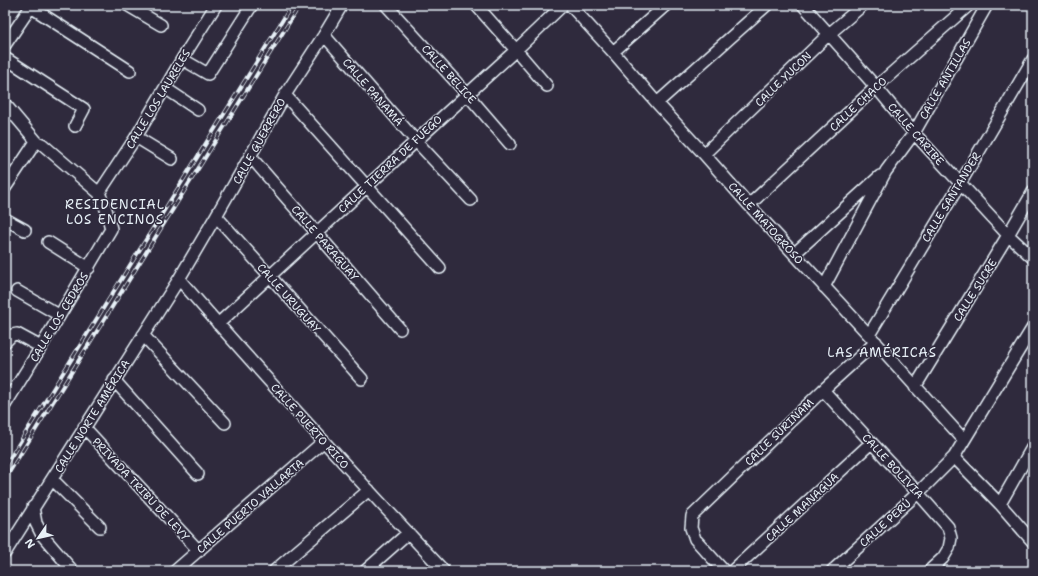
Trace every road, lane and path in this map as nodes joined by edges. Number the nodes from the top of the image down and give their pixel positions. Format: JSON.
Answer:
{"nodes":[{"id":1,"x":127,"y":5,"type":"edge"},
{"id":2,"x":216,"y":5,"type":"edge"},
{"id":3,"x":252,"y":5,"type":"edge"},
{"id":4,"x":342,"y":5,"type":"edge"},
{"id":5,"x":386,"y":5,"type":"edge"},
{"id":6,"x":476,"y":5,"type":"edge"},
{"id":7,"x":563,"y":5,"type":"edge"},
{"id":8,"x":570,"y":5,"type":"edge"},
{"id":9,"x":666,"y":5,"type":"edge"},
{"id":10,"x":767,"y":5,"type":"edge"},
{"id":11,"x":804,"y":5,"type":"edge"},
{"id":12,"x":862,"y":5,"type":"edge"},
{"id":13,"x":968,"y":5,"type":"edge"},
{"id":14,"x":987,"y":5,"type":"edge"},
{"id":15,"x":31,"y":6,"type":"edge"},
{"id":16,"x":161,"y":25,"type":"dead end"},
{"id":17,"x":829,"y":34,"type":"junction"},
{"id":18,"x":324,"y":35,"type":"junction"},
{"id":19,"x":5,"y":45,"type":"edge"},
{"id":20,"x":516,"y":50,"type":"junction"},
{"id":21,"x":613,"y":52,"type":"junction"},
{"id":22,"x":5,"y":58,"type":"edge"},
{"id":23,"x":182,"y":59,"type":"junction"},
{"id":24,"x":1033,"y":59,"type":"edge"},
{"id":25,"x":130,"y":71,"type":"dead end"},
{"id":26,"x":547,"y":86,"type":"dead end"},
{"id":27,"x":876,"y":87,"type":"junction"},
{"id":28,"x":165,"y":88,"type":"junction"},
{"id":29,"x":467,"y":94,"type":"junction"},
{"id":30,"x":285,"y":95,"type":"junction"},
{"id":31,"x":657,"y":103,"type":"junction"},
{"id":32,"x":5,"y":104,"type":"edge"},
{"id":33,"x":198,"y":110,"type":"dead end"},
{"id":34,"x":75,"y":126,"type":"dead end"},
{"id":35,"x":914,"y":133,"type":"junction"},
{"id":36,"x":136,"y":137,"type":"junction"},
{"id":37,"x":416,"y":141,"type":"junction"},
{"id":38,"x":35,"y":144,"type":"junction"},
{"id":39,"x":510,"y":144,"type":"dead end"},
{"id":40,"x":704,"y":154,"type":"junction"},
{"id":41,"x":250,"y":156,"type":"junction"},
{"id":42,"x":172,"y":159,"type":"dead end"},
{"id":43,"x":886,"y":171,"type":"junction"},
{"id":44,"x":960,"y":184,"type":"junction"},
{"id":45,"x":366,"y":186,"type":"junction"},
{"id":46,"x":5,"y":188,"type":"edge"},
{"id":47,"x":1033,"y":192,"type":"edge"},
{"id":48,"x":99,"y":193,"type":"junction"},
{"id":49,"x":471,"y":200,"type":"dead end"},
{"id":50,"x":749,"y":206,"type":"junction"},
{"id":51,"x":216,"y":216,"type":"junction"},
{"id":52,"x":5,"y":219,"type":"edge"},
{"id":53,"x":25,"y":230,"type":"dead end"},
{"id":54,"x":316,"y":233,"type":"junction"},
{"id":55,"x":1008,"y":235,"type":"junction"},
{"id":56,"x":48,"y":242,"type":"dead end"},
{"id":57,"x":794,"y":254,"type":"junction"},
{"id":58,"x":1033,"y":258,"type":"edge"},
{"id":59,"x":88,"y":268,"type":"junction"},
{"id":60,"x":440,"y":268,"type":"dead end"},
{"id":61,"x":269,"y":276,"type":"junction"},
{"id":62,"x":179,"y":279,"type":"junction"},
{"id":63,"x":824,"y":287,"type":"junction"},
{"id":64,"x":17,"y":291,"type":"dead end"},
{"id":65,"x":59,"y":315,"type":"junction"},
{"id":66,"x":218,"y":324,"type":"junction"},
{"id":67,"x":1033,"y":327,"type":"edge"},
{"id":68,"x":400,"y":329,"type":"dead end"},
{"id":69,"x":143,"y":335,"type":"junction"},
{"id":70,"x":872,"y":338,"type":"junction"},
{"id":71,"x":5,"y":342,"type":"edge"},
{"id":72,"x":41,"y":347,"type":"junction"},
{"id":73,"x":362,"y":379,"type":"dead end"},
{"id":74,"x":114,"y":380,"type":"junction"},
{"id":75,"x":915,"y":387,"type":"junction"},
{"id":76,"x":823,"y":390,"type":"junction"},
{"id":77,"x":7,"y":397,"type":"edge"},
{"id":78,"x":225,"y":423,"type":"dead end"},
{"id":79,"x":84,"y":428,"type":"junction"},
{"id":80,"x":964,"y":440,"type":"junction"},
{"id":81,"x":324,"y":441,"type":"junction"},
{"id":82,"x":871,"y":442,"type":"junction"},
{"id":83,"x":1033,"y":446,"type":"edge"},
{"id":84,"x":954,"y":457,"type":"junction"},
{"id":85,"x":198,"y":474,"type":"dead end"},
{"id":86,"x":52,"y":479,"type":"junction"},
{"id":87,"x":369,"y":490,"type":"junction"},
{"id":88,"x":918,"y":493,"type":"junction"},
{"id":89,"x":1000,"y":504,"type":"junction"},
{"id":90,"x":33,"y":508,"type":"junction"},
{"id":91,"x":100,"y":527,"type":"dead end"},
{"id":92,"x":408,"y":533,"type":"junction"},
{"id":93,"x":1033,"y":542,"type":"edge"},
{"id":94,"x":199,"y":551,"type":"junction"},
{"id":95,"x":5,"y":553,"type":"edge"},
{"id":96,"x":72,"y":570,"type":"edge"},
{"id":97,"x":175,"y":571,"type":"edge"},
{"id":98,"x":274,"y":571,"type":"edge"},
{"id":99,"x":365,"y":571,"type":"edge"},
{"id":100,"x":443,"y":571,"type":"edge"},
{"id":101,"x":724,"y":571,"type":"edge"},
{"id":102,"x":732,"y":571,"type":"edge"},
{"id":103,"x":832,"y":571,"type":"edge"},
{"id":104,"x":929,"y":571,"type":"edge"}],
"edges":[{"from":1,"to":16,"type":"street"},
{"from":2,"to":23,"type":"street","name":"CALLE LOS LAURELES"},
{"from":3,"to":23,"type":"street"},
{"from":4,"to":18,"type":"street","name":"CALLE GUERRERO"},
{"from":5,"to":29,"type":"street","name":"CALLE BELICE"},
{"from":6,"to":20,"type":"street"},
{"from":7,"to":20,"type":"street","name":"CALLE TIERRA DE FUEGO"},
{"from":8,"to":21,"type":"street","name":"CALLE MATOGROSO"},
{"from":9,"to":21,"type":"street"},
{"from":10,"to":31,"type":"street"},
{"from":11,"to":17,"type":"street","name":"CALLE CARIBE"},
{"from":12,"to":17,"type":"street","name":"CALLE YUCON"},
{"from":13,"to":27,"type":"street","name":"CALLE CHACO"},
{"from":14,"to":35,"type":"street","name":"CALLE ANTILLAS"},
{"from":15,"to":19,"type":"street"},
{"from":15,"to":25,"type":"street"},
{"from":17,"to":27,"type":"street","name":"CALLE CARIBE"},
{"from":17,"to":40,"type":"street","name":"CALLE YUCON"},
{"from":18,"to":30,"type":"street","name":"CALLE GUERRERO"},
{"from":18,"to":37,"type":"street","name":"CALLE PANAMÁ"},
{"from":20,"to":26,"type":"street"},
{"from":20,"to":29,"type":"street","name":"CALLE TIERRA DE FUEGO"},
{"from":21,"to":31,"type":"street","name":"CALLE MATOGROSO"},
{"from":22,"to":34,"type":"street"},
{"from":23,"to":28,"type":"street","name":"CALLE LOS LAURELES"},
{"from":24,"to":44,"type":"street","name":"CALLE SANTANDER"},
{"from":27,"to":35,"type":"street","name":"CALLE CARIBE"},
{"from":27,"to":50,"type":"street","name":"CALLE CHACO"},
{"from":28,"to":33,"type":"street"},
{"from":28,"to":36,"type":"street","name":"CALLE LOS LAURELES"},
{"from":29,"to":37,"type":"street","name":"CALLE TIERRA DE FUEGO"},
{"from":29,"to":39,"type":"street","name":"CALLE BELICE"},
{"from":30,"to":41,"type":"street","name":"CALLE GUERRERO"},
{"from":30,"to":45,"type":"street"},
{"from":31,"to":40,"type":"street","name":"CALLE MATOGROSO"},
{"from":32,"to":38,"type":"street"},
{"from":35,"to":43,"type":"street","name":"CALLE ANTILLAS"},
{"from":35,"to":44,"type":"street","name":"CALLE CARIBE"},
{"from":36,"to":42,"type":"street"},
{"from":36,"to":48,"type":"street","name":"CALLE LOS LAURELES"},
{"from":37,"to":45,"type":"street","name":"CALLE TIERRA DE FUEGO"},
{"from":37,"to":49,"type":"street","name":"CALLE PANAMÁ"},
{"from":38,"to":46,"type":"street"},
{"from":38,"to":48,"type":"street"},
{"from":40,"to":50,"type":"street","name":"CALLE MATOGROSO"},
{"from":41,"to":51,"type":"street","name":"CALLE GUERRERO"},
{"from":41,"to":54,"type":"street","name":"CALLE PARAGUAY"},
{"from":43,"to":57,"type":"street","name":"CALLE ANTILLAS"},
{"from":43,"to":63,"type":"street","name":"CALLE ANTILLAS"},
{"from":44,"to":55,"type":"street","name":"CALLE CARIBE"},
{"from":44,"to":70,"type":"street","name":"CALLE SANTANDER"},
{"from":45,"to":54,"type":"street","name":"CALLE TIERRA DE FUEGO"},
{"from":45,"to":60,"type":"street"},
{"from":47,"to":55,"type":"street","name":"CALLE SUCRE"},
{"from":48,"to":59,"type":"street","name":"CALLE LOS CEDROS"},
{"from":50,"to":57,"type":"street","name":"CALLE MATOGROSO"},
{"from":51,"to":61,"type":"street","name":"CALLE URUGUAY"},
{"from":51,"to":62,"type":"street","name":"CALLE GUERRERO"},
{"from":52,"to":53,"type":"street"},
{"from":54,"to":61,"type":"street","name":"CALLE TIERRA DE FUEGO"},
{"from":54,"to":68,"type":"street","name":"CALLE PARAGUAY"},
{"from":55,"to":58,"type":"street","name":"CALLE CARIBE"},
{"from":55,"to":75,"type":"street","name":"CALLE SUCRE"},
{"from":56,"to":59,"type":"street"},
{"from":57,"to":63,"type":"street","name":"CALLE MATOGROSO"},
{"from":59,"to":65,"type":"street","name":"CALLE LOS CEDROS"},
{"from":61,"to":66,"type":"street","name":"CALLE TIERRA DE FUEGO"},
{"from":61,"to":73,"type":"street","name":"CALLE URUGUAY"},
{"from":62,"to":66,"type":"street","name":"CALLE PUERTO RICO"},
{"from":62,"to":69,"type":"street","name":"CALLE NORTE AMÉRICA"},
{"from":63,"to":70,"type":"street","name":"CALLE MATOGROSO"},
{"from":64,"to":65,"type":"street"},
{"from":65,"to":72,"type":"street","name":"CALLE LOS CEDROS"},
{"from":66,"to":81,"type":"street","name":"CALLE PUERTO RICO"},
{"from":67,"to":80,"type":"street","name":"CALLE PERÚ"},
{"from":69,"to":74,"type":"street","name":"CALLE NORTE AMÉRICA"},
{"from":69,"to":78,"type":"street"},
{"from":70,"to":75,"type":"street","name":"CALLE MATOGROSO"},
{"from":70,"to":76,"type":"street","name":"CALLE SURINAM"},
{"from":71,"to":72,"type":"street"},
{"from":72,"to":77,"type":"street","name":"CALLE LOS CEDROS"},
{"from":74,"to":79,"type":"street","name":"CALLE NORTE AMÉRICA"},
{"from":74,"to":85,"type":"street"},
{"from":75,"to":80,"type":"street","name":"CALLE MATOGROSO"},
{"from":76,"to":82,"type":"street","name":"CALLE BOLIVIA"},
{"from":76,"to":101,"type":"street","name":"CALLE SURINAM"},
{"from":79,"to":86,"type":"street","name":"CALLE NORTE AMÉRICA"},
{"from":79,"to":94,"type":"street","name":"PRIVADA TRIBU DE LEVY"},
{"from":80,"to":84,"type":"street","name":"CALLE PERÚ"},
{"from":81,"to":87,"type":"street","name":"CALLE PUERTO RICO"},
{"from":81,"to":94,"type":"street","name":"CALLE PUERTO VALLARTA"},
{"from":82,"to":88,"type":"street","name":"CALLE BOLIVIA"},
{"from":82,"to":102,"type":"street","name":"CALLE MANAGUA"},
{"from":83,"to":89,"type":"street"},
{"from":84,"to":88,"type":"street","name":"CALLE PERÚ"},
{"from":84,"to":89,"type":"street"},
{"from":86,"to":90,"type":"street","name":"CALLE NORTE AMÉRICA"},
{"from":86,"to":91,"type":"street"},
{"from":87,"to":92,"type":"street","name":"CALLE PUERTO RICO"},
{"from":87,"to":98,"type":"street"},
{"from":88,"to":103,"type":"street","name":"CALLE PERÚ"},
{"from":88,"to":104,"type":"street","name":"CALLE BOLIVIA"},
{"from":89,"to":93,"type":"street"},
{"from":90,"to":95,"type":"street","name":"CALLE NORTE AMÉRICA"},
{"from":90,"to":96,"type":"street"},
{"from":92,"to":99,"type":"street"},
{"from":92,"to":100,"type":"street","name":"CALLE PUERTO RICO"},
{"from":94,"to":97,"type":"street","name":"CALLE PUERTO VALLARTA"}]}
